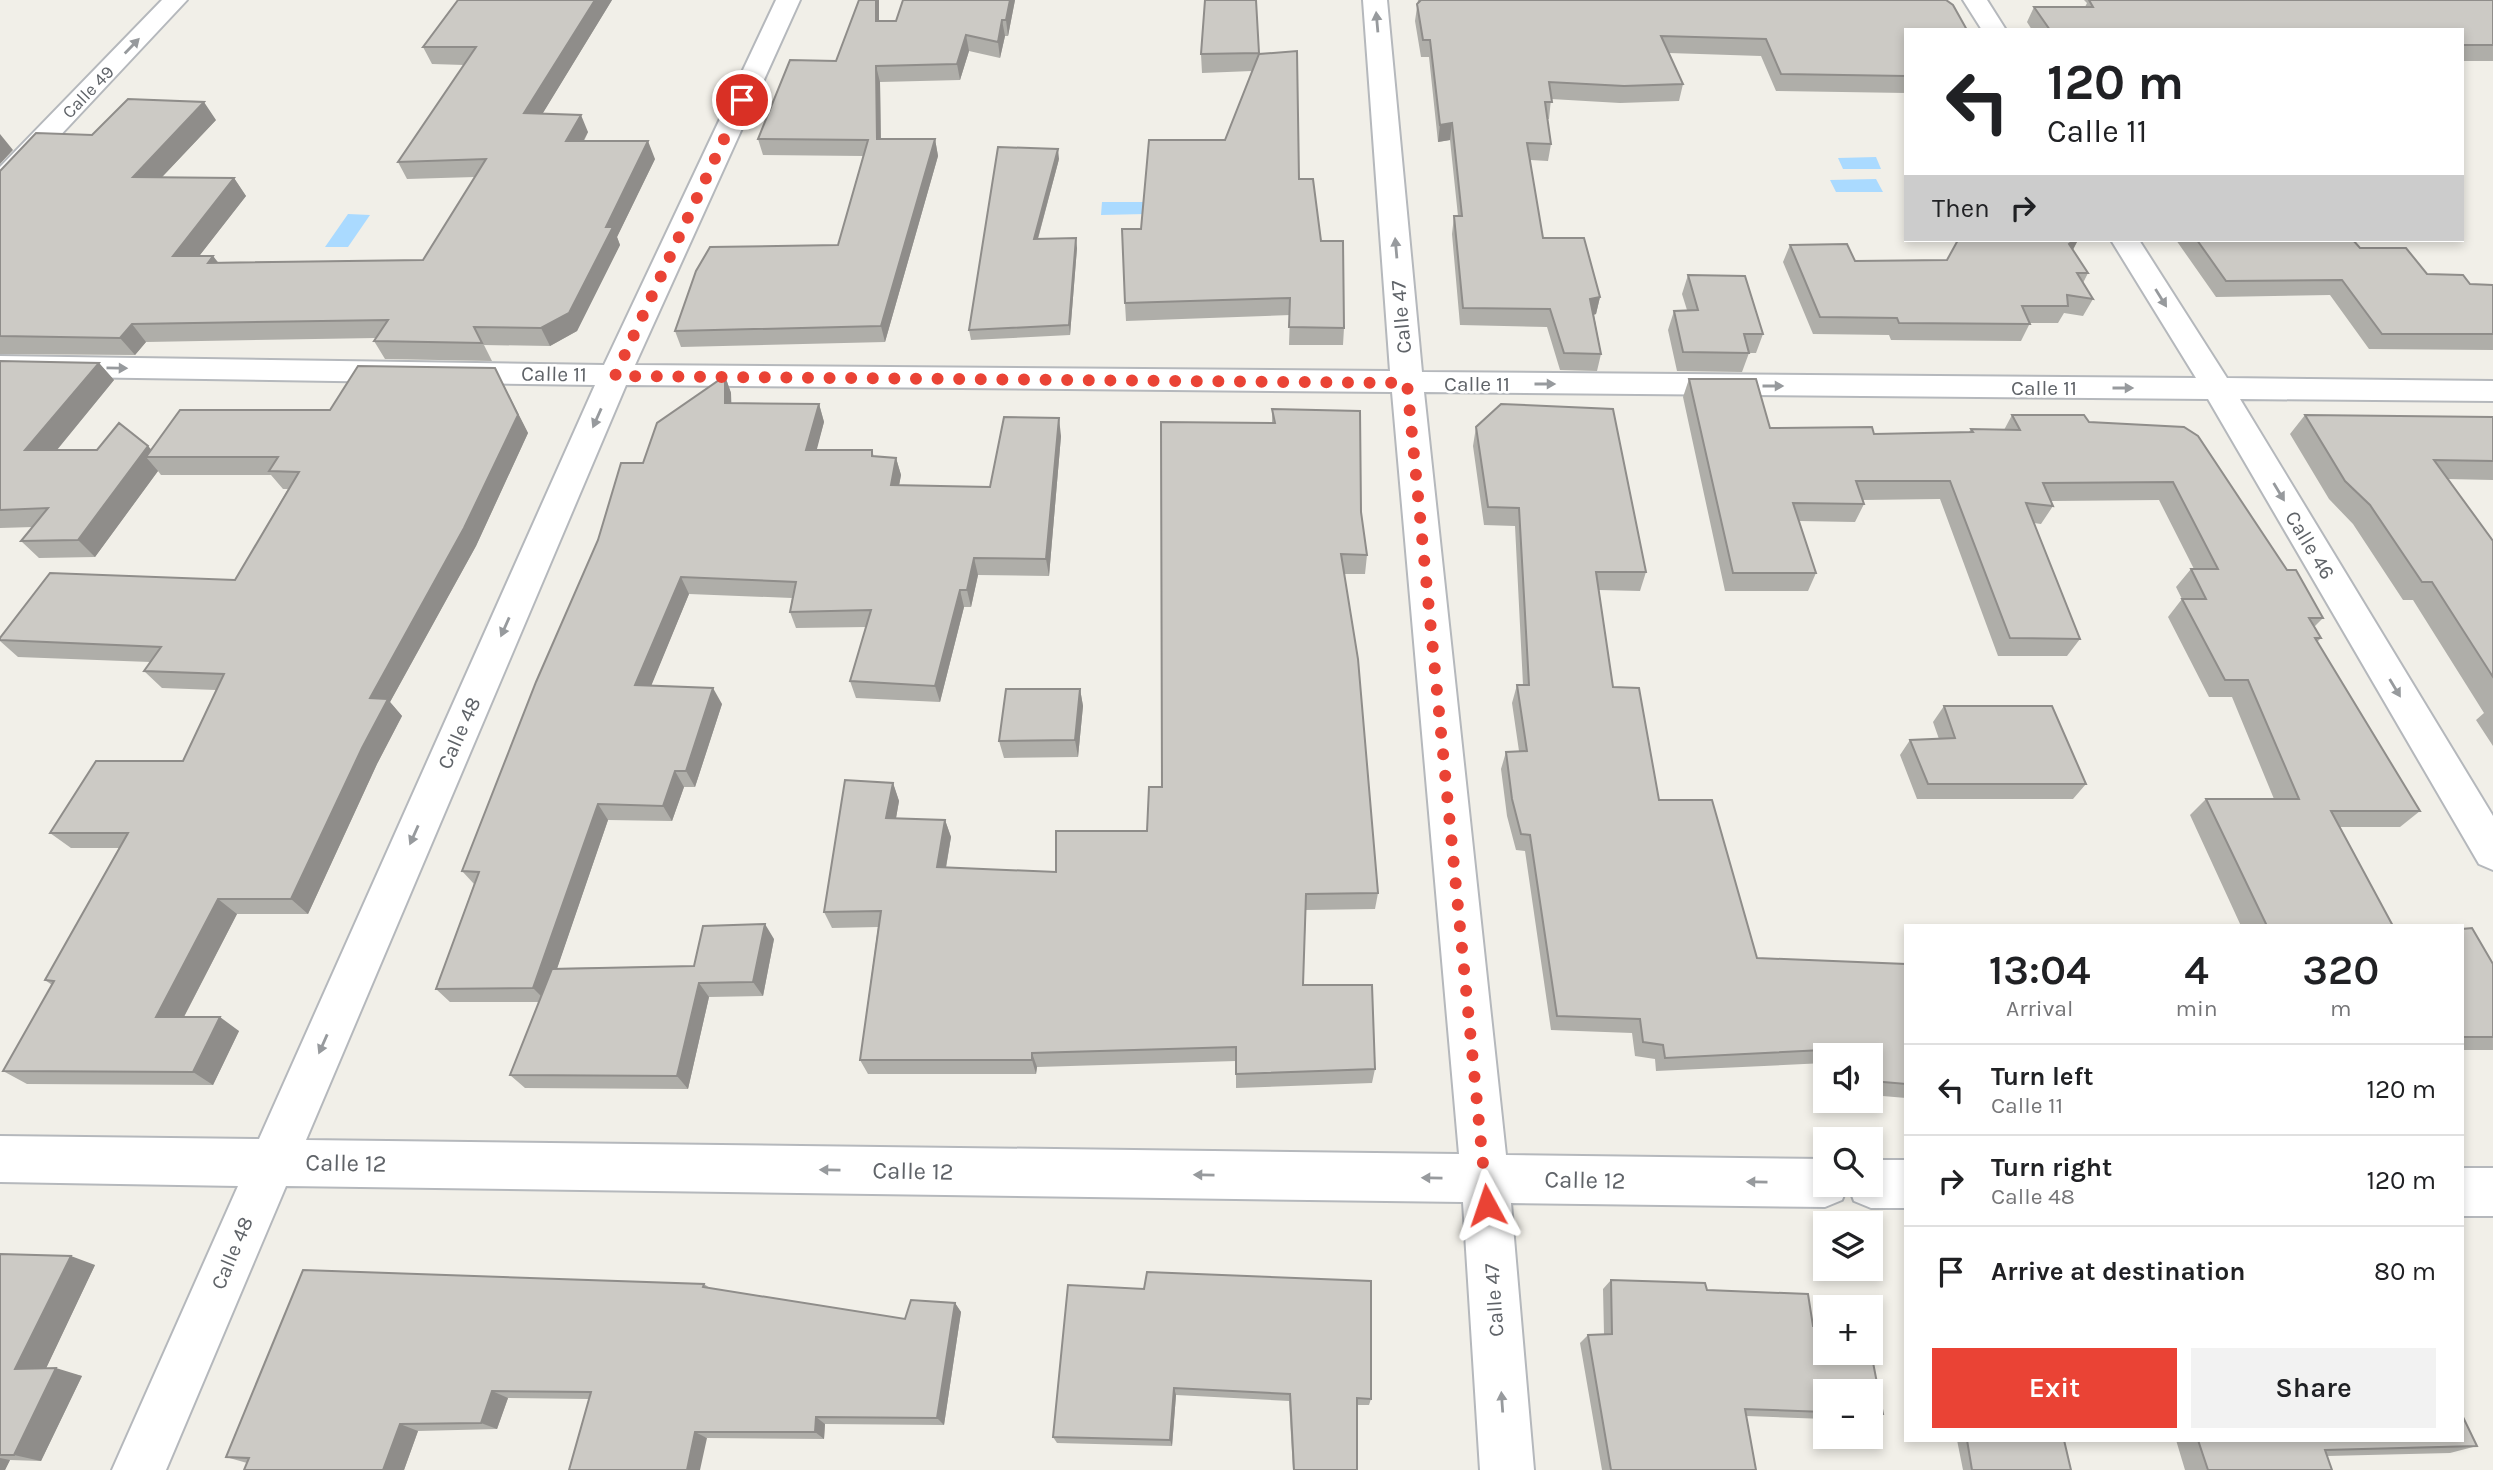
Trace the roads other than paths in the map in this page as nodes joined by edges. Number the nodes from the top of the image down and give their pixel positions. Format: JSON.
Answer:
{"nodes":[{"id":1,"x":175,"y":0,"type":"edge"},
{"id":2,"x":788,"y":0,"type":"edge"},
{"id":3,"x":1375,"y":0,"type":"edge"},
{"id":4,"x":1975,"y":0,"type":"edge"},
{"id":5,"x":1993,"y":28,"type":"edge"},
{"id":6,"x":0,"y":183,"type":"edge"},
{"id":7,"x":2126,"y":242,"type":"edge"},
{"id":8,"x":0,"y":366,"type":"edge"},
{"id":9,"x":615,"y":376,"type":"junction"},
{"id":10,"x":1407,"y":383,"type":"junction"},
{"id":11,"x":2218,"y":389,"type":"junction"},
{"id":12,"x":2493,"y":391,"type":"edge"},
{"id":13,"x":2493,"y":852,"type":"edge"},
{"id":14,"x":0,"y":1159,"type":"edge"},
{"id":15,"x":271,"y":1162,"type":"junction"},
{"id":16,"x":1485,"y":1179,"type":"junction"},
{"id":17,"x":1813,"y":1183,"type":"edge"},
{"id":18,"x":1883,"y":1184,"type":"edge"},
{"id":19,"x":1904,"y":1184,"type":"edge"},
{"id":20,"x":2464,"y":1192,"type":"edge"},
{"id":21,"x":2493,"y":1192,"type":"edge"},
{"id":22,"x":139,"y":1470,"type":"edge"},
{"id":23,"x":1507,"y":1470,"type":"edge"}],
"edges":[{"from":6,"to":1,"type":"street","name":"Calle 49","one_way":true},
{"from":2,"to":9,"type":"street","name":"Calle 48"},
{"from":10,"to":3,"type":"street","name":"Calle 47","one_way":true},
{"from":4,"to":5,"type":"street"},
{"from":7,"to":11,"type":"street","name":"Calle 46","one_way":true},
{"from":8,"to":9,"type":"street","name":"Calle 11","one_way":true},
{"from":9,"to":10,"type":"street","name":"Calle 11"},
{"from":9,"to":15,"type":"street","name":"Calle 48","one_way":true},
{"from":10,"to":11,"type":"street","name":"Calle 11","one_way":true},
{"from":10,"to":16,"type":"street","name":"Calle 47"},
{"from":11,"to":12,"type":"street","name":"Calle 11"},
{"from":11,"to":13,"type":"street","name":"Calle 46","one_way":true},
{"from":14,"to":15,"type":"street","name":"Calle 12"},
{"from":16,"to":15,"type":"street","name":"Calle 12","one_way":true},
{"from":15,"to":22,"type":"street","name":"Calle 48"},
{"from":17,"to":16,"type":"street","name":"Calle 12","one_way":true},
{"from":23,"to":16,"type":"street","name":"Calle 47","one_way":true},
{"from":18,"to":19,"type":"street"},
{"from":20,"to":21,"type":"street"}]}
